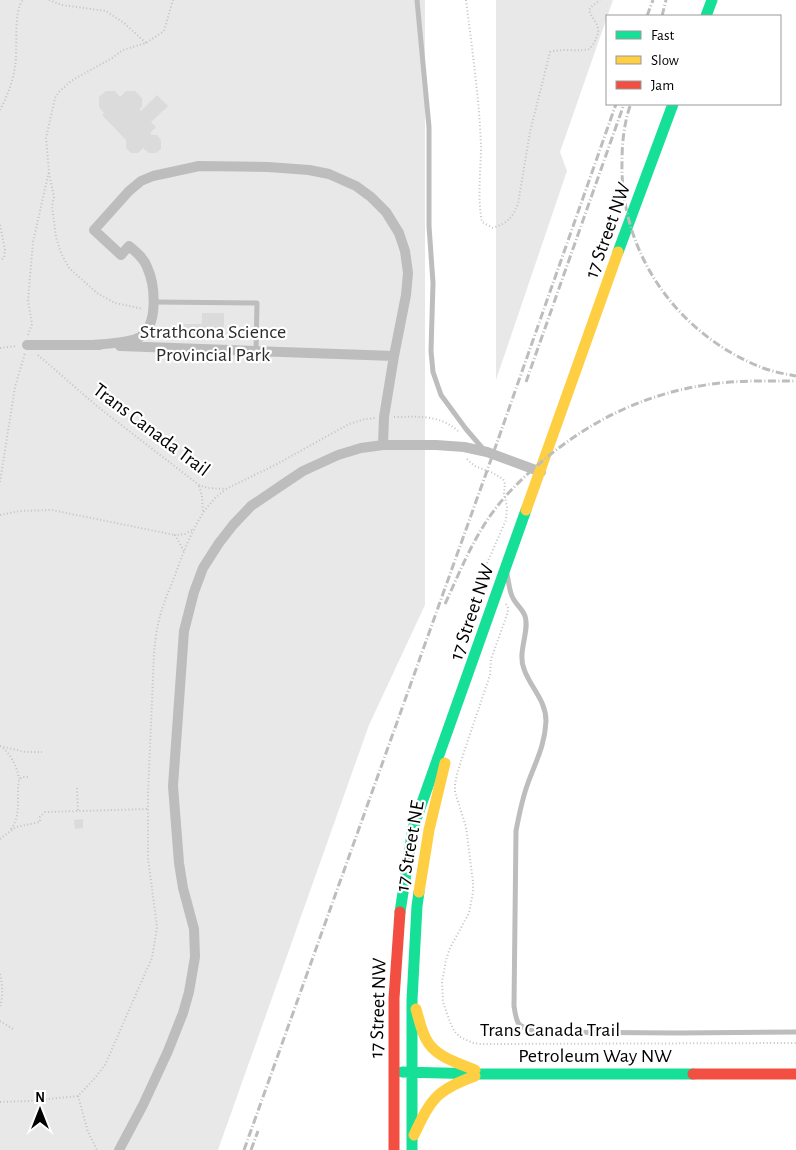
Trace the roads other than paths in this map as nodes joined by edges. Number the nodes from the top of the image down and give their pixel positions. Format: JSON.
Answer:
{"nodes":[{"id":1,"x":417,"y":0,"type":"edge"},
{"id":2,"x":712,"y":0,"type":"edge"},
{"id":3,"x":706,"y":15,"type":"edge"},
{"id":4,"x":673,"y":105,"type":"edge"},
{"id":5,"x":153,"y":307,"type":"junction"},
{"id":6,"x":93,"y":345,"type":"junction"},
{"id":7,"x":27,"y":346,"type":"road end"},
{"id":8,"x":256,"y":351,"type":"junction"},
{"id":9,"x":394,"y":356,"type":"junction"},
{"id":10,"x":383,"y":445,"type":"junction"},
{"id":11,"x":486,"y":452,"type":"junction"},
{"id":12,"x":541,"y":472,"type":"junction"},
{"id":13,"x":506,"y":569,"type":"junction"},
{"id":14,"x":459,"y":702,"type":"junction"},
{"id":15,"x":412,"y":1000,"type":"junction"},
{"id":16,"x":796,"y":1032,"type":"edge"},
{"id":17,"x":394,"y":1072,"type":"junction"},
{"id":18,"x":412,"y":1072,"type":"junction"},
{"id":19,"x":482,"y":1074,"type":"junction"},
{"id":20,"x":796,"y":1074,"type":"edge"},
{"id":21,"x":412,"y":1145,"type":"edge"},
{"id":22,"x":119,"y":1150,"type":"edge"},
{"id":23,"x":394,"y":1150,"type":"edge"}],
"edges":[{"from":1,"to":11,"type":"lane"},
{"from":2,"to":3,"type":"main road"},
{"from":4,"to":12,"type":"main road","name":"17 Street NW"},
{"from":5,"to":6,"type":"street"},
{"from":5,"to":8,"type":"lane"},
{"from":5,"to":9,"type":"street"},
{"from":6,"to":7,"type":"street"},
{"from":6,"to":8,"type":"street"},
{"from":8,"to":9,"type":"street"},
{"from":9,"to":10,"type":"street"},
{"from":10,"to":11,"type":"street"},
{"from":10,"to":22,"type":"street"},
{"from":11,"to":12,"type":"street"},
{"from":12,"to":13,"type":"main road","name":"17 Street NW"},
{"from":13,"to":14,"type":"main road","name":"17 Street NW"},
{"from":13,"to":16,"type":"lane"},
{"from":14,"to":15,"type":"main road","name":"17 Street NE"},
{"from":14,"to":17,"type":"main road","name":"17 Street NW"},
{"from":15,"to":18,"type":"main road","name":"17 Street NW"},
{"from":15,"to":19,"type":"main road"},
{"from":17,"to":18,"type":"main road","name":"Petroleum Way NW"},
{"from":17,"to":23,"type":"main road","name":"17 Street NW"},
{"from":18,"to":19,"type":"main road","name":"Petroleum Way NW"},
{"from":18,"to":21,"type":"main road"},
{"from":19,"to":20,"type":"main road","name":"Petroleum Way NW"},
{"from":19,"to":21,"type":"main road"}]}
